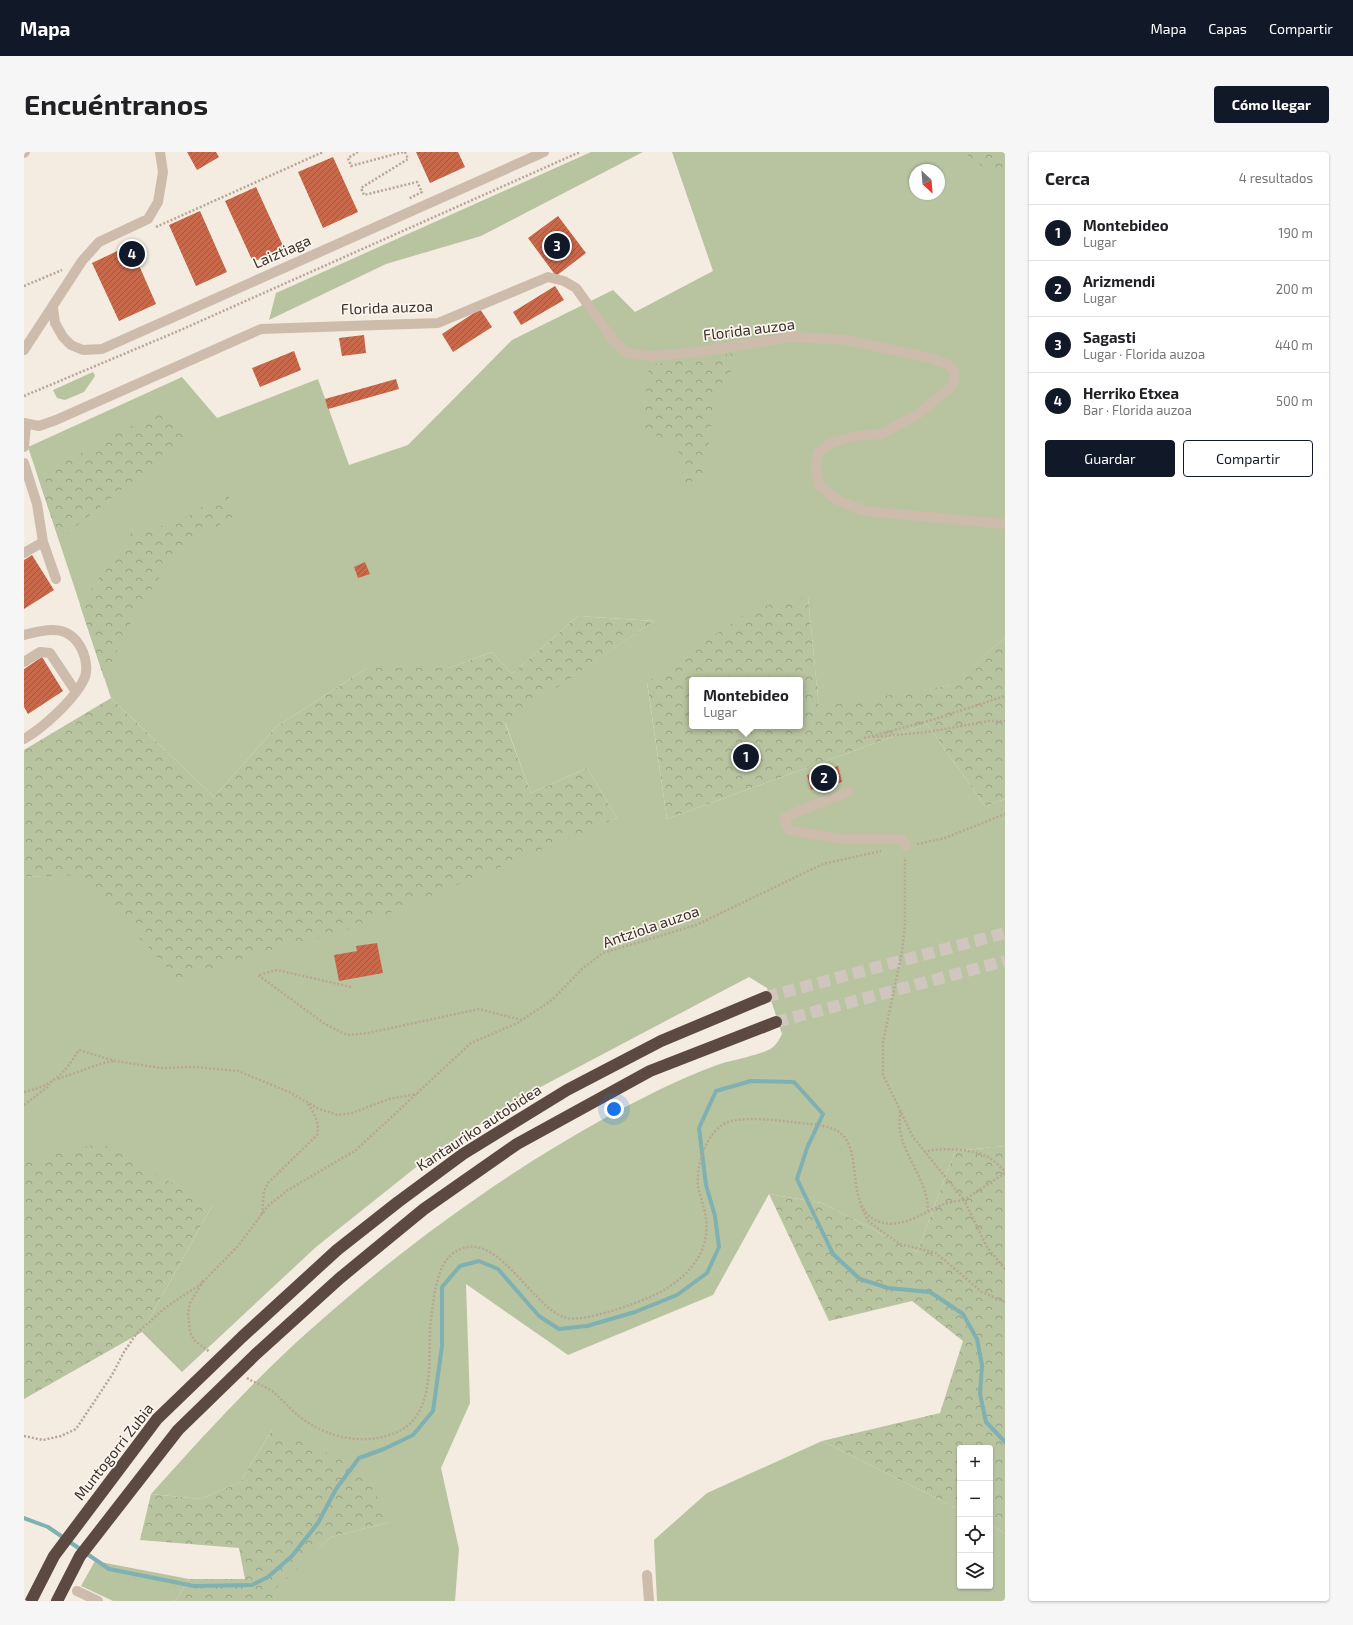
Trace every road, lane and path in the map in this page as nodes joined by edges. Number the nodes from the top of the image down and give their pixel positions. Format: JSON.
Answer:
{"nodes":[{"id":1,"x":160,"y":152,"type":"edge"},
{"id":2,"x":323,"y":152,"type":"edge"},
{"id":3,"x":358,"y":152,"type":"edge"},
{"id":4,"x":404,"y":152,"type":"edge"},
{"id":5,"x":544,"y":152,"type":"edge"},
{"id":6,"x":580,"y":152,"type":"edge"},
{"id":7,"x":404,"y":201,"type":"dead end"},
{"id":8,"x":149,"y":230,"type":"dead end"},
{"id":9,"x":82,"y":261,"type":"junction"},
{"id":10,"x":24,"y":286,"type":"edge"},
{"id":11,"x":53,"y":308,"type":"junction"},
{"id":12,"x":24,"y":350,"type":"edge"},
{"id":13,"x":24,"y":396,"type":"edge"},
{"id":14,"x":25,"y":424,"type":"edge"},
{"id":15,"x":24,"y":447,"type":"edge"},
{"id":16,"x":24,"y":463,"type":"edge"},
{"id":17,"x":1005,"y":524,"type":"edge"},
{"id":18,"x":43,"y":542,"type":"junction"},
{"id":19,"x":24,"y":553,"type":"edge"},
{"id":20,"x":56,"y":579,"type":"dead end"},
{"id":21,"x":24,"y":635,"type":"edge"},
{"id":22,"x":24,"y":662,"type":"edge"},
{"id":23,"x":76,"y":692,"type":"junction"},
{"id":24,"x":1005,"y":696,"type":"edge"},
{"id":25,"x":1005,"y":721,"type":"edge"},
{"id":26,"x":24,"y":739,"type":"edge"},
{"id":27,"x":848,"y":792,"type":"dead end"},
{"id":28,"x":1005,"y":814,"type":"edge"},
{"id":29,"x":906,"y":846,"type":"junction"},
{"id":30,"x":885,"y":850,"type":"dead end"},
{"id":31,"x":351,"y":987,"type":"dead end"},
{"id":32,"x":766,"y":996,"type":"tunnel mouth"},
{"id":33,"x":522,"y":1020,"type":"junction"},
{"id":34,"x":776,"y":1022,"type":"tunnel mouth"},
{"id":35,"x":116,"y":1061,"type":"junction"},
{"id":36,"x":56,"y":1080,"type":"junction"},
{"id":37,"x":24,"y":1092,"type":"edge"},
{"id":38,"x":417,"y":1094,"type":"junction"},
{"id":39,"x":306,"y":1103,"type":"junction"},
{"id":40,"x":24,"y":1105,"type":"edge"},
{"id":41,"x":900,"y":1110,"type":"junction"},
{"id":42,"x":924,"y":1152,"type":"junction"},
{"id":43,"x":1005,"y":1172,"type":"edge"},
{"id":44,"x":964,"y":1200,"type":"junction"},
{"id":45,"x":860,"y":1201,"type":"junction"},
{"id":46,"x":928,"y":1211,"type":"junction"},
{"id":47,"x":262,"y":1214,"type":"junction"},
{"id":48,"x":1005,"y":1269,"type":"edge"},
{"id":49,"x":202,"y":1282,"type":"junction"},
{"id":50,"x":1005,"y":1302,"type":"edge"},
{"id":51,"x":242,"y":1337,"type":"joint"},
{"id":52,"x":213,"y":1355,"type":"dead end"},
{"id":53,"x":245,"y":1377,"type":"dead end"},
{"id":54,"x":24,"y":1436,"type":"edge"},
{"id":55,"x":647,"y":1575,"type":"dead end"},
{"id":56,"x":77,"y":1591,"type":"dead end"},
{"id":57,"x":31,"y":1601,"type":"edge"},
{"id":58,"x":57,"y":1601,"type":"edge"},
{"id":59,"x":98,"y":1601,"type":"edge"},
{"id":60,"x":648,"y":1601,"type":"edge"}],
"edges":[{"from":1,"to":9,"type":"street"},
{"from":2,"to":8,"type":"path"},
{"from":3,"to":4,"type":"path"},
{"from":4,"to":7,"type":"path"},
{"from":5,"to":11,"type":"street","name":"Laiztiaga"},
{"from":6,"to":13,"type":"path"},
{"from":9,"to":10,"type":"path"},
{"from":9,"to":11,"type":"street"},
{"from":11,"to":12,"type":"street"},
{"from":14,"to":15,"type":"street"},
{"from":14,"to":17,"type":"street","name":"Florida auzoa"},
{"from":16,"to":18,"type":"street"},
{"from":18,"to":19,"type":"street"},
{"from":18,"to":20,"type":"street"},
{"from":21,"to":23,"type":"street"},
{"from":22,"to":23,"type":"street"},
{"from":23,"to":26,"type":"street"},
{"from":24,"to":25,"type":"path"},
{"from":27,"to":29,"type":"street"},
{"from":28,"to":29,"type":"path"},
{"from":29,"to":41,"type":"path"},
{"from":30,"to":33,"type":"path","name":"Antziola auzoa"},
{"from":31,"to":33,"type":"path"},
{"from":32,"to":51,"type":"highway","name":"Kantauriko autobidea"},
{"from":33,"to":38,"type":"path","name":"Antziola auzoa"},
{"from":34,"to":58,"type":"highway"},
{"from":35,"to":36,"type":"path"},
{"from":35,"to":36,"type":"path"},
{"from":35,"to":39,"type":"path"},
{"from":36,"to":37,"type":"path"},
{"from":36,"to":40,"type":"path"},
{"from":38,"to":39,"type":"path"},
{"from":38,"to":47,"type":"path","name":"Antziola auzoa"},
{"from":39,"to":47,"type":"path"},
{"from":41,"to":42,"type":"path"},
{"from":41,"to":46,"type":"path"},
{"from":42,"to":43,"type":"path"},
{"from":42,"to":44,"type":"path"},
{"from":43,"to":44,"type":"path"},
{"from":44,"to":46,"type":"path"},
{"from":44,"to":48,"type":"path"},
{"from":45,"to":46,"type":"path"},
{"from":45,"to":50,"type":"path"},
{"from":45,"to":53,"type":"path"},
{"from":47,"to":49,"type":"path","name":"Antziola auzoa"},
{"from":49,"to":52,"type":"path"},
{"from":49,"to":54,"type":"path"},
{"from":51,"to":57,"type":"highway","name":"Muntogorri Zubia"},
{"from":55,"to":60,"type":"street"},
{"from":56,"to":59,"type":"street"}]}
